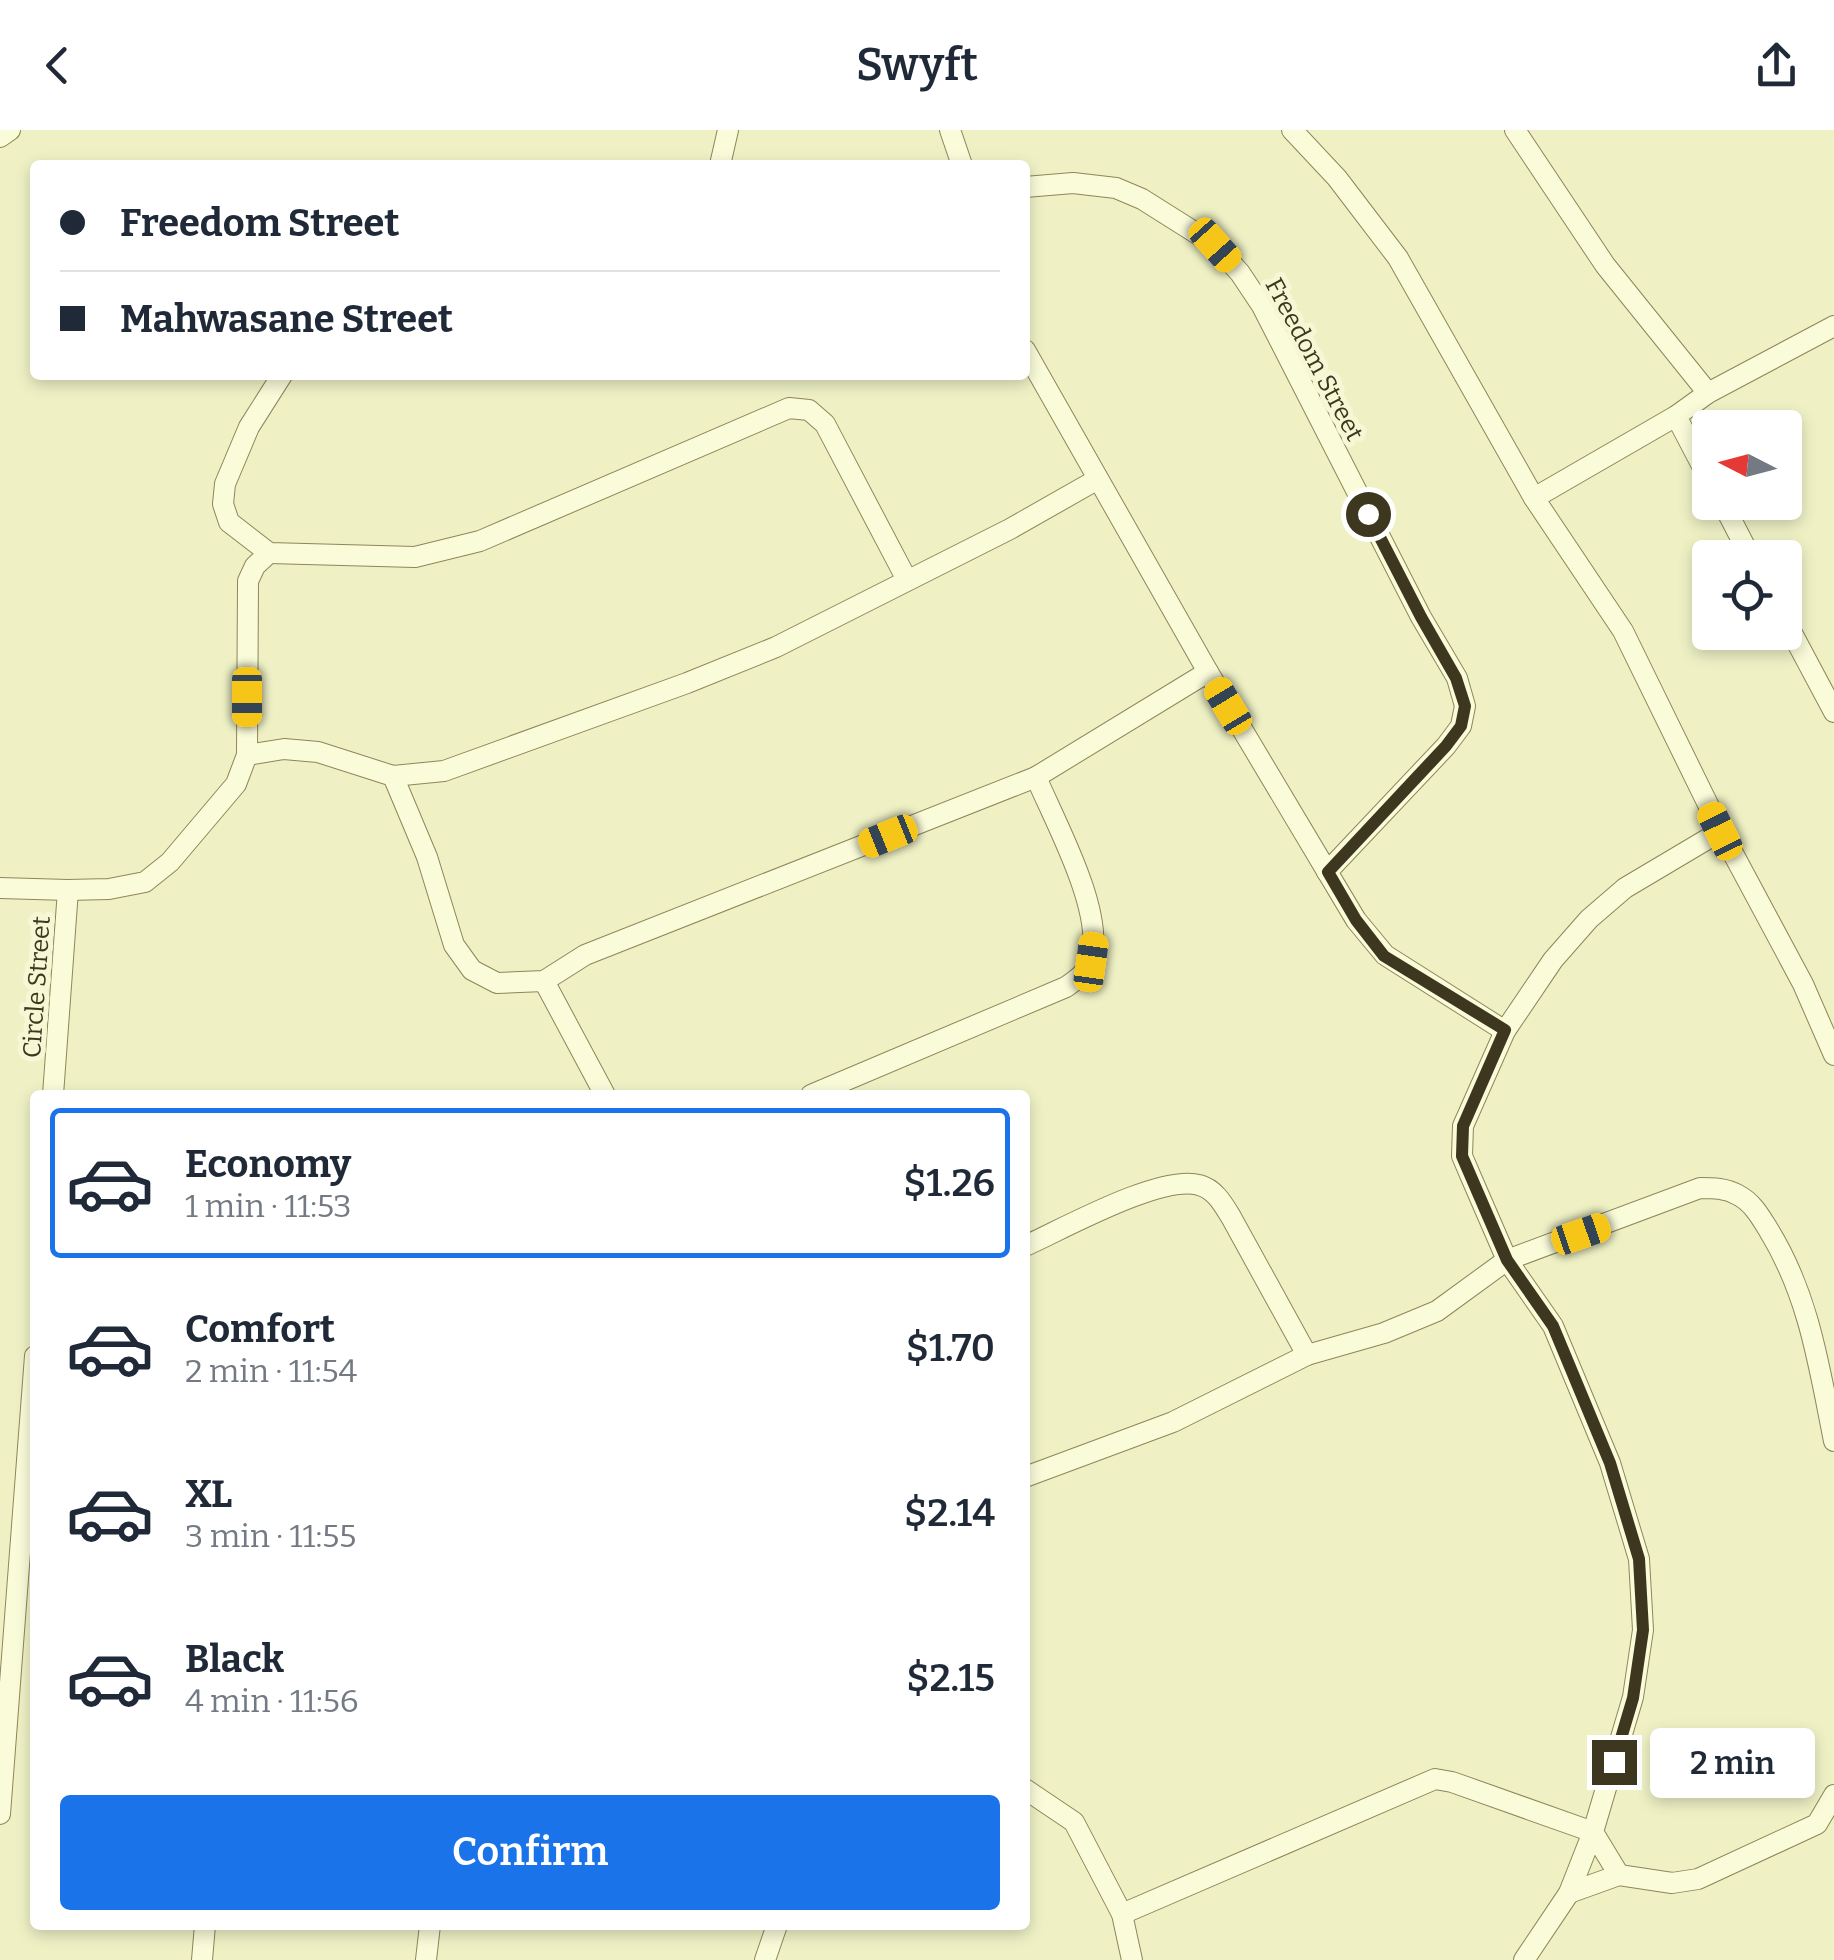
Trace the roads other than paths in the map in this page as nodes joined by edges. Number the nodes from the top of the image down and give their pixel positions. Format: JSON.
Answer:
{"nodes":[{"id":1,"x":10,"y":130,"type":"edge"},
{"id":2,"x":728,"y":130,"type":"edge"},
{"id":3,"x":950,"y":130,"type":"edge"},
{"id":4,"x":1292,"y":130,"type":"edge"},
{"id":5,"x":1515,"y":130,"type":"edge"},
{"id":6,"x":0,"y":137,"type":"edge"},
{"id":7,"x":721,"y":160,"type":"edge"},
{"id":8,"x":960,"y":160,"type":"edge"},
{"id":9,"x":1030,"y":187,"type":"edge"},
{"id":10,"x":1834,"y":326,"type":"edge"},
{"id":11,"x":1030,"y":359,"type":"edge"},
{"id":12,"x":279,"y":380,"type":"edge"},
{"id":13,"x":1708,"y":393,"type":"junction"},
{"id":14,"x":1676,"y":416,"type":"junction"},
{"id":15,"x":1692,"y":446,"type":"edge"},
{"id":16,"x":1098,"y":479,"type":"junction"},
{"id":17,"x":1534,"y":498,"type":"junction"},
{"id":18,"x":268,"y":553,"type":"junction"},
{"id":19,"x":907,"y":580,"type":"junction"},
{"id":20,"x":1801,"y":650,"type":"edge"},
{"id":21,"x":1208,"y":672,"type":"junction"},
{"id":22,"x":1834,"y":712,"type":"edge"},
{"id":23,"x":247,"y":755,"type":"junction"},
{"id":24,"x":393,"y":776,"type":"junction"},
{"id":25,"x":1036,"y":777,"type":"junction"},
{"id":26,"x":1720,"y":831,"type":"junction"},
{"id":27,"x":1328,"y":872,"type":"junction"},
{"id":28,"x":0,"y":888,"type":"edge"},
{"id":29,"x":68,"y":890,"type":"junction"},
{"id":30,"x":544,"y":981,"type":"junction"},
{"id":31,"x":1505,"y":1030,"type":"junction"},
{"id":32,"x":1834,"y":1056,"type":"edge"},
{"id":33,"x":54,"y":1090,"type":"edge"},
{"id":34,"x":602,"y":1090,"type":"edge"},
{"id":35,"x":824,"y":1090,"type":"edge"},
{"id":36,"x":1030,"y":1244,"type":"edge"},
{"id":37,"x":1507,"y":1260,"type":"junction"},
{"id":38,"x":1306,"y":1355,"type":"junction"},
{"id":39,"x":30,"y":1417,"type":"edge"},
{"id":40,"x":1834,"y":1441,"type":"edge"},
{"id":41,"x":1030,"y":1475,"type":"edge"},
{"id":42,"x":4,"y":1737,"type":"edge"},
{"id":43,"x":1030,"y":1791,"type":"edge"},
{"id":44,"x":1834,"y":1796,"type":"edge"},
{"id":45,"x":0,"y":1814,"type":"edge"},
{"id":46,"x":1593,"y":1832,"type":"junction"},
{"id":47,"x":1619,"y":1875,"type":"junction"},
{"id":48,"x":1569,"y":1893,"type":"junction"},
{"id":49,"x":1122,"y":1914,"type":"junction"},
{"id":50,"x":205,"y":1930,"type":"edge"},
{"id":51,"x":429,"y":1930,"type":"edge"},
{"id":52,"x":775,"y":1930,"type":"edge"},
{"id":53,"x":202,"y":1960,"type":"edge"},
{"id":54,"x":426,"y":1960,"type":"edge"},
{"id":55,"x":764,"y":1960,"type":"edge"},
{"id":56,"x":1132,"y":1960,"type":"edge"},
{"id":57,"x":1524,"y":1960,"type":"edge"}],
"edges":[{"from":1,"to":6,"type":"street"},
{"from":2,"to":7,"type":"street"},
{"from":3,"to":8,"type":"street"},
{"from":4,"to":17,"type":"street"},
{"from":5,"to":13,"type":"street"},
{"from":9,"to":27,"type":"street","name":"Freedom Street"},
{"from":10,"to":13,"type":"street"},
{"from":11,"to":16,"type":"street"},
{"from":12,"to":18,"type":"street"},
{"from":13,"to":14,"type":"street"},
{"from":14,"to":15,"type":"street"},
{"from":14,"to":17,"type":"street"},
{"from":16,"to":19,"type":"street"},
{"from":16,"to":21,"type":"street"},
{"from":17,"to":26,"type":"street"},
{"from":18,"to":19,"type":"street"},
{"from":18,"to":23,"type":"street"},
{"from":19,"to":24,"type":"street"},
{"from":20,"to":22,"type":"street"},
{"from":21,"to":25,"type":"street"},
{"from":21,"to":27,"type":"street"},
{"from":23,"to":24,"type":"street"},
{"from":23,"to":29,"type":"street"},
{"from":24,"to":30,"type":"street"},
{"from":25,"to":30,"type":"street"},
{"from":25,"to":35,"type":"street"},
{"from":26,"to":31,"type":"street"},
{"from":26,"to":32,"type":"street"},
{"from":27,"to":31,"type":"street"},
{"from":28,"to":29,"type":"street","name":"Circle Street"},
{"from":29,"to":33,"type":"street","name":"Circle Street"},
{"from":30,"to":34,"type":"street"},
{"from":31,"to":37,"type":"street"},
{"from":36,"to":38,"type":"street"},
{"from":37,"to":38,"type":"street"},
{"from":37,"to":40,"type":"street"},
{"from":37,"to":46,"type":"street"},
{"from":38,"to":41,"type":"street"},
{"from":39,"to":42,"type":"street"},
{"from":42,"to":45,"type":"street"},
{"from":43,"to":49,"type":"street"},
{"from":44,"to":47,"type":"street"},
{"from":46,"to":47,"type":"street"},
{"from":46,"to":48,"type":"street"},
{"from":46,"to":49,"type":"street"},
{"from":47,"to":48,"type":"street"},
{"from":48,"to":57,"type":"street"},
{"from":49,"to":56,"type":"street"},
{"from":50,"to":53,"type":"street"},
{"from":51,"to":54,"type":"street"},
{"from":52,"to":55,"type":"street"}]}
